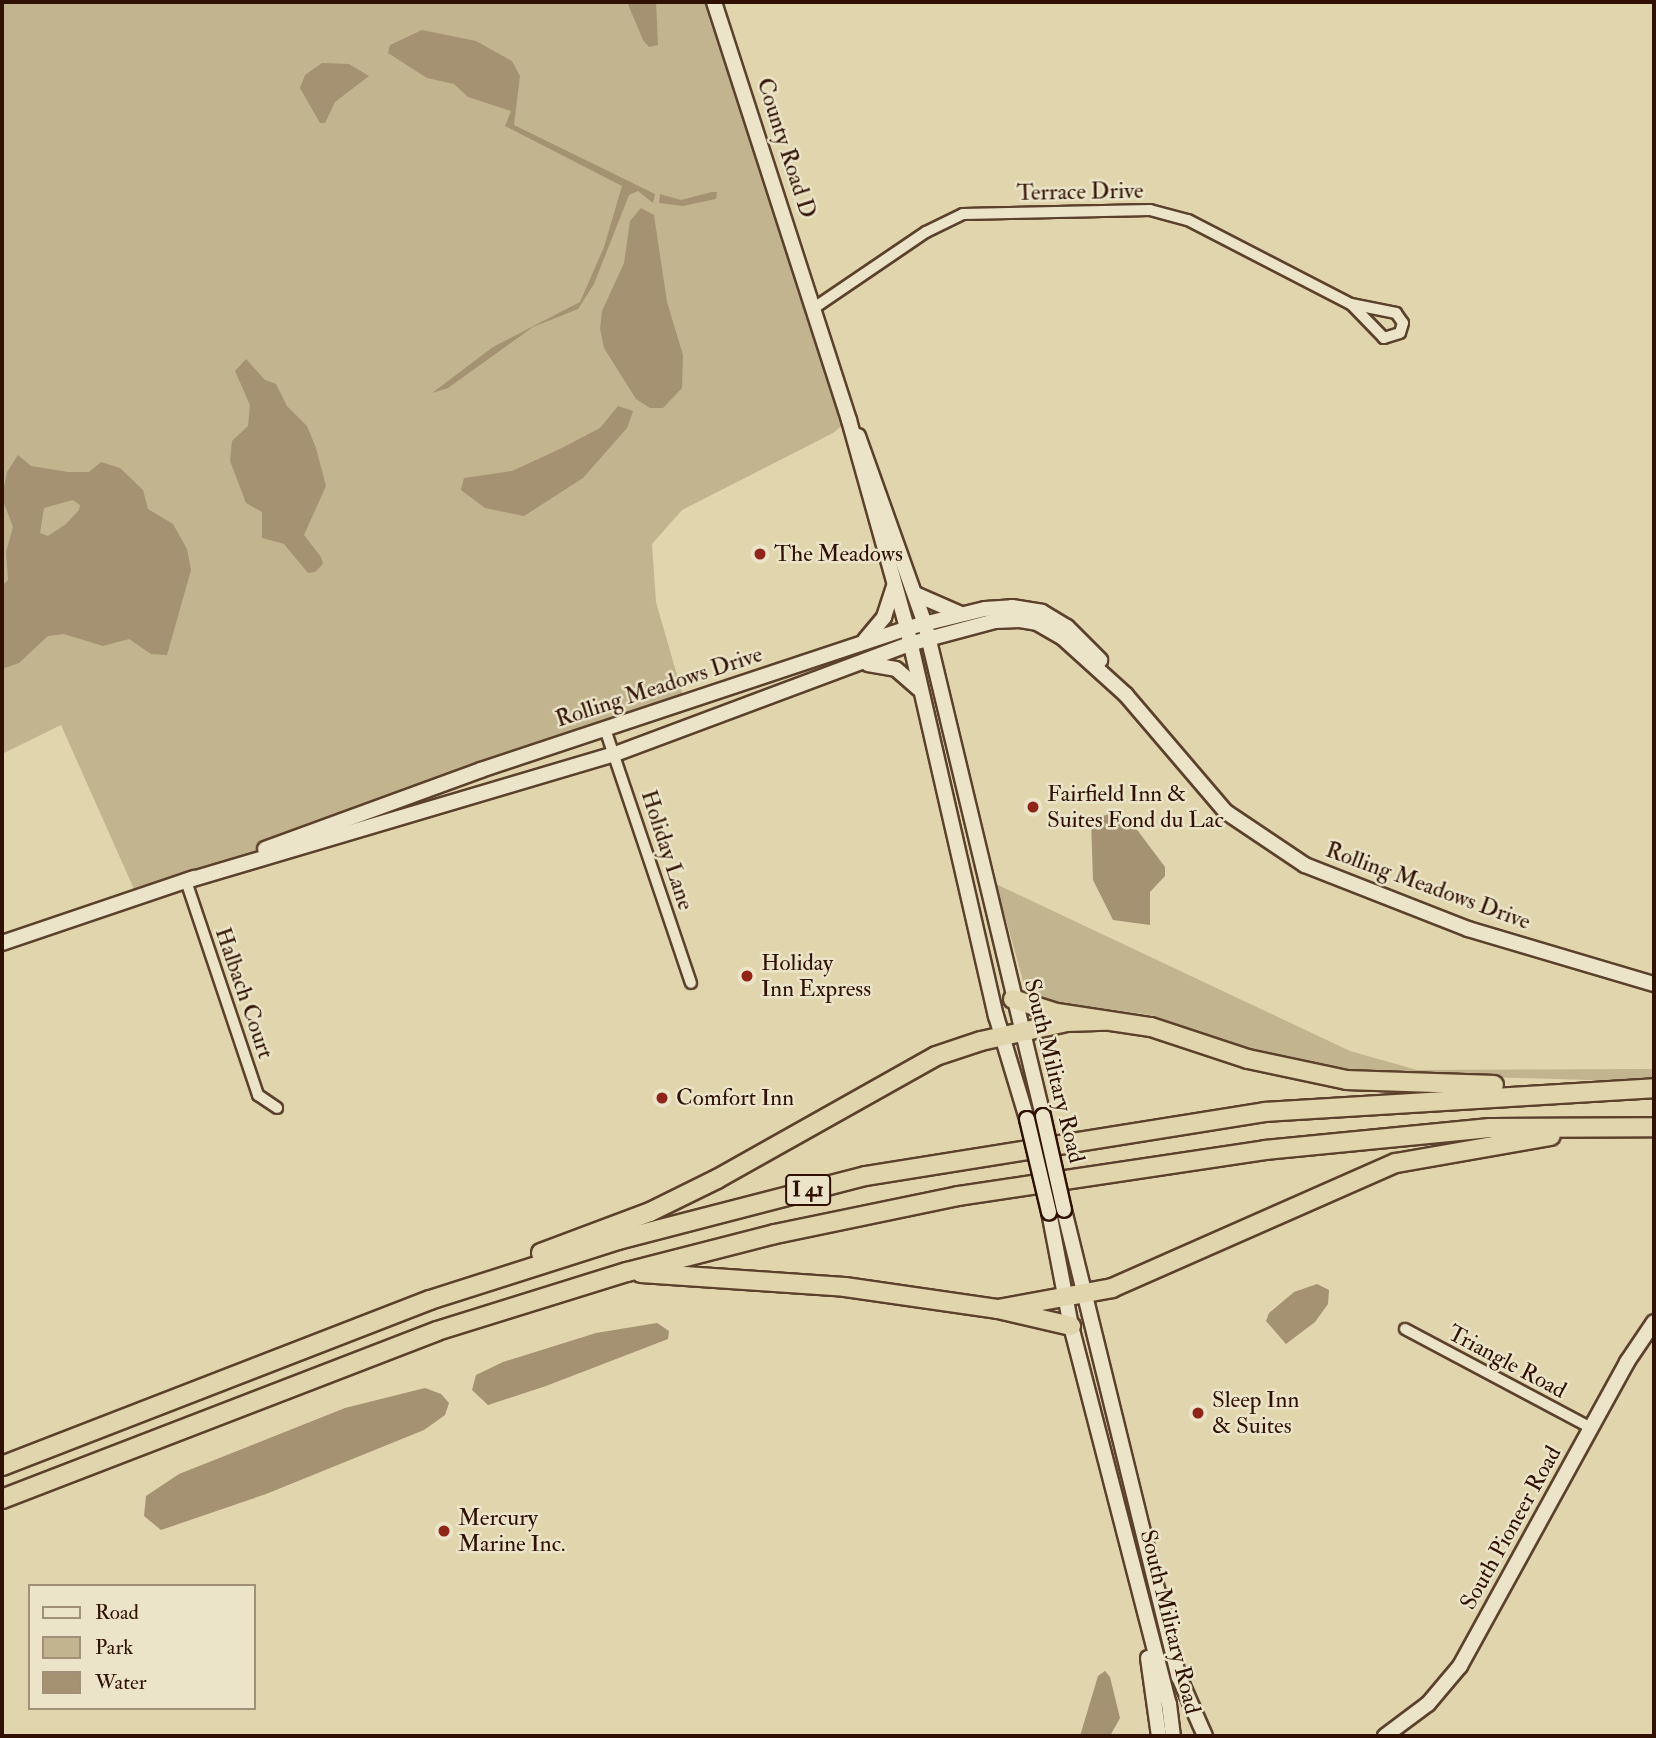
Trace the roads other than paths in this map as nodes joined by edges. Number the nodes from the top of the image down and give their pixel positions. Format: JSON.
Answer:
{"nodes":[{"id":1,"x":714,"y":2,"type":"edge"},
{"id":2,"x":1351,"y":304,"type":"junction"},
{"id":3,"x":814,"y":308,"type":"junction"},
{"id":4,"x":849,"y":420,"type":"junction"},
{"id":5,"x":894,"y":584,"type":"junction"},
{"id":6,"x":915,"y":594,"type":"junction"},
{"id":7,"x":963,"y":614,"type":"junction"},
{"id":8,"x":925,"y":624,"type":"junction"},
{"id":9,"x":907,"y":628,"type":"junction"},
{"id":10,"x":928,"y":639,"type":"junction"},
{"id":11,"x":862,"y":643,"type":"junction"},
{"id":12,"x":909,"y":644,"type":"junction"},
{"id":13,"x":863,"y":663,"type":"junction"},
{"id":14,"x":921,"y":692,"type":"junction"},
{"id":15,"x":1125,"y":695,"type":"junction"},
{"id":16,"x":605,"y":729,"type":"junction"},
{"id":17,"x":615,"y":754,"type":"junction"},
{"id":18,"x":186,"y":881,"type":"junction"},
{"id":19,"x":2,"y":943,"type":"edge"},
{"id":20,"x":691,"y":983,"type":"dead end"},
{"id":21,"x":1654,"y":984,"type":"edge"},
{"id":22,"x":1013,"y":999,"type":"junction"},
{"id":23,"x":1105,"y":1021,"type":"junction"},
{"id":24,"x":1021,"y":1035,"type":"junction"},
{"id":25,"x":1002,"y":1040,"type":"junction"},
{"id":26,"x":1602,"y":1088,"type":"junction"},
{"id":27,"x":1654,"y":1088,"type":"edge"},
{"id":28,"x":277,"y":1108,"type":"dead end"},
{"id":29,"x":1603,"y":1126,"type":"junction"},
{"id":30,"x":1654,"y":1126,"type":"edge"},
{"id":31,"x":1057,"y":1211,"type":"junction"},
{"id":32,"x":627,"y":1272,"type":"junction"},
{"id":33,"x":1086,"y":1290,"type":"junction"},
{"id":34,"x":1066,"y":1295,"type":"junction"},
{"id":35,"x":430,"y":1300,"type":"junction"},
{"id":36,"x":998,"y":1308,"type":"junction"},
{"id":37,"x":1654,"y":1322,"type":"edge"},
{"id":38,"x":1071,"y":1326,"type":"junction"},
{"id":39,"x":1405,"y":1329,"type":"dead end"},
{"id":40,"x":1591,"y":1428,"type":"junction"},
{"id":41,"x":2,"y":1466,"type":"edge"},
{"id":42,"x":2,"y":1499,"type":"edge"},
{"id":43,"x":1144,"y":1619,"type":"junction"},
{"id":44,"x":1189,"y":1706,"type":"junction"},
{"id":45,"x":1160,"y":1736,"type":"edge"},
{"id":46,"x":1173,"y":1736,"type":"edge"},
{"id":47,"x":1205,"y":1736,"type":"edge"},
{"id":48,"x":1216,"y":1736,"type":"edge"},
{"id":49,"x":1385,"y":1736,"type":"edge"}],
"edges":[{"from":1,"to":3,"type":"main road","name":"County Road D"},
{"from":2,"to":2,"type":"street","name":"Terrace Drive"},
{"from":2,"to":3,"type":"street","name":"Terrace Drive"},
{"from":3,"to":4,"type":"main road","name":"South Military Road"},
{"from":4,"to":5,"type":"main road","name":"South Military Road"},
{"from":4,"to":6,"type":"main road","name":"South Military Road"},
{"from":5,"to":9,"type":"main road","name":"South Military Road"},
{"from":5,"to":11,"type":"main road"},
{"from":6,"to":7,"type":"main road"},
{"from":6,"to":8,"type":"main road","name":"South Military Road"},
{"from":7,"to":8,"type":"main road","name":"Rolling Meadows Drive"},
{"from":7,"to":15,"type":"main road","name":"Rolling Meadows Drive"},
{"from":8,"to":9,"type":"main road","name":"Rolling Meadows Drive"},
{"from":8,"to":10,"type":"main road","name":"South Military Road"},
{"from":9,"to":11,"type":"main road","name":"Rolling Meadows Drive"},
{"from":9,"to":12,"type":"main road","name":"South Military Road"},
{"from":10,"to":12,"type":"main road","name":"Rolling Meadows Drive"},
{"from":10,"to":15,"type":"main road","name":"Rolling Meadows Drive"},
{"from":10,"to":22,"type":"main road","name":"South Military Road"},
{"from":11,"to":16,"type":"main road","name":"Rolling Meadows Drive"},
{"from":12,"to":13,"type":"main road","name":"Rolling Meadows Drive"},
{"from":12,"to":14,"type":"main road","name":"South Military Road"},
{"from":13,"to":14,"type":"main road"},
{"from":13,"to":17,"type":"main road","name":"Rolling Meadows Drive"},
{"from":14,"to":25,"type":"main road","name":"South Military Road"},
{"from":15,"to":21,"type":"main road","name":"Rolling Meadows Drive"},
{"from":16,"to":17,"type":"street","name":"Holiday Lane"},
{"from":16,"to":18,"type":"main road","name":"Rolling Meadows Drive"},
{"from":17,"to":18,"type":"main road","name":"Rolling Meadows Drive"},
{"from":17,"to":20,"type":"street","name":"Holiday Lane"},
{"from":18,"to":19,"type":"main road","name":"Rolling Meadows Drive"},
{"from":18,"to":28,"type":"street","name":"Halbach Court"},
{"from":22,"to":23,"type":"highway"},
{"from":22,"to":24,"type":"main road","name":"South Military Road"},
{"from":23,"to":24,"type":"highway"},
{"from":23,"to":26,"type":"highway"},
{"from":24,"to":25,"type":"highway"},
{"from":24,"to":31,"type":"main road","name":"South Military Road","bridge":true},
{"from":25,"to":31,"type":"main road","name":"South Military Road","bridge":true},
{"from":25,"to":35,"type":"highway"},
{"from":26,"to":27,"type":"highway","number":"I 41"},
{"from":26,"to":35,"type":"highway","number":"I 41"},
{"from":29,"to":30,"type":"highway","number":"I 41"},
{"from":29,"to":32,"type":"highway","number":"I 41"},
{"from":29,"to":33,"type":"highway"},
{"from":31,"to":33,"type":"main road","name":"South Military Road"},
{"from":31,"to":34,"type":"main road","name":"South Military Road"},
{"from":32,"to":36,"type":"highway"},
{"from":32,"to":42,"type":"highway","number":"I 41"},
{"from":33,"to":34,"type":"highway"},
{"from":33,"to":44,"type":"main road","name":"South Military Road"},
{"from":34,"to":36,"type":"highway"},
{"from":34,"to":38,"type":"main road","name":"South Military Road"},
{"from":35,"to":41,"type":"highway","number":"I 41"},
{"from":36,"to":38,"type":"highway"},
{"from":37,"to":40,"type":"main road","name":"South Pioneer Road"},
{"from":38,"to":43,"type":"main road","name":"South Military Road"},
{"from":39,"to":40,"type":"street","name":"Triangle Road"},
{"from":40,"to":49,"type":"main road","name":"South Pioneer Road"},
{"from":43,"to":45,"type":"main road"},
{"from":43,"to":46,"type":"main road","name":"South Military Road"},
{"from":44,"to":47,"type":"main road","name":"South Military Road"},
{"from":44,"to":48,"type":"main road"}]}
